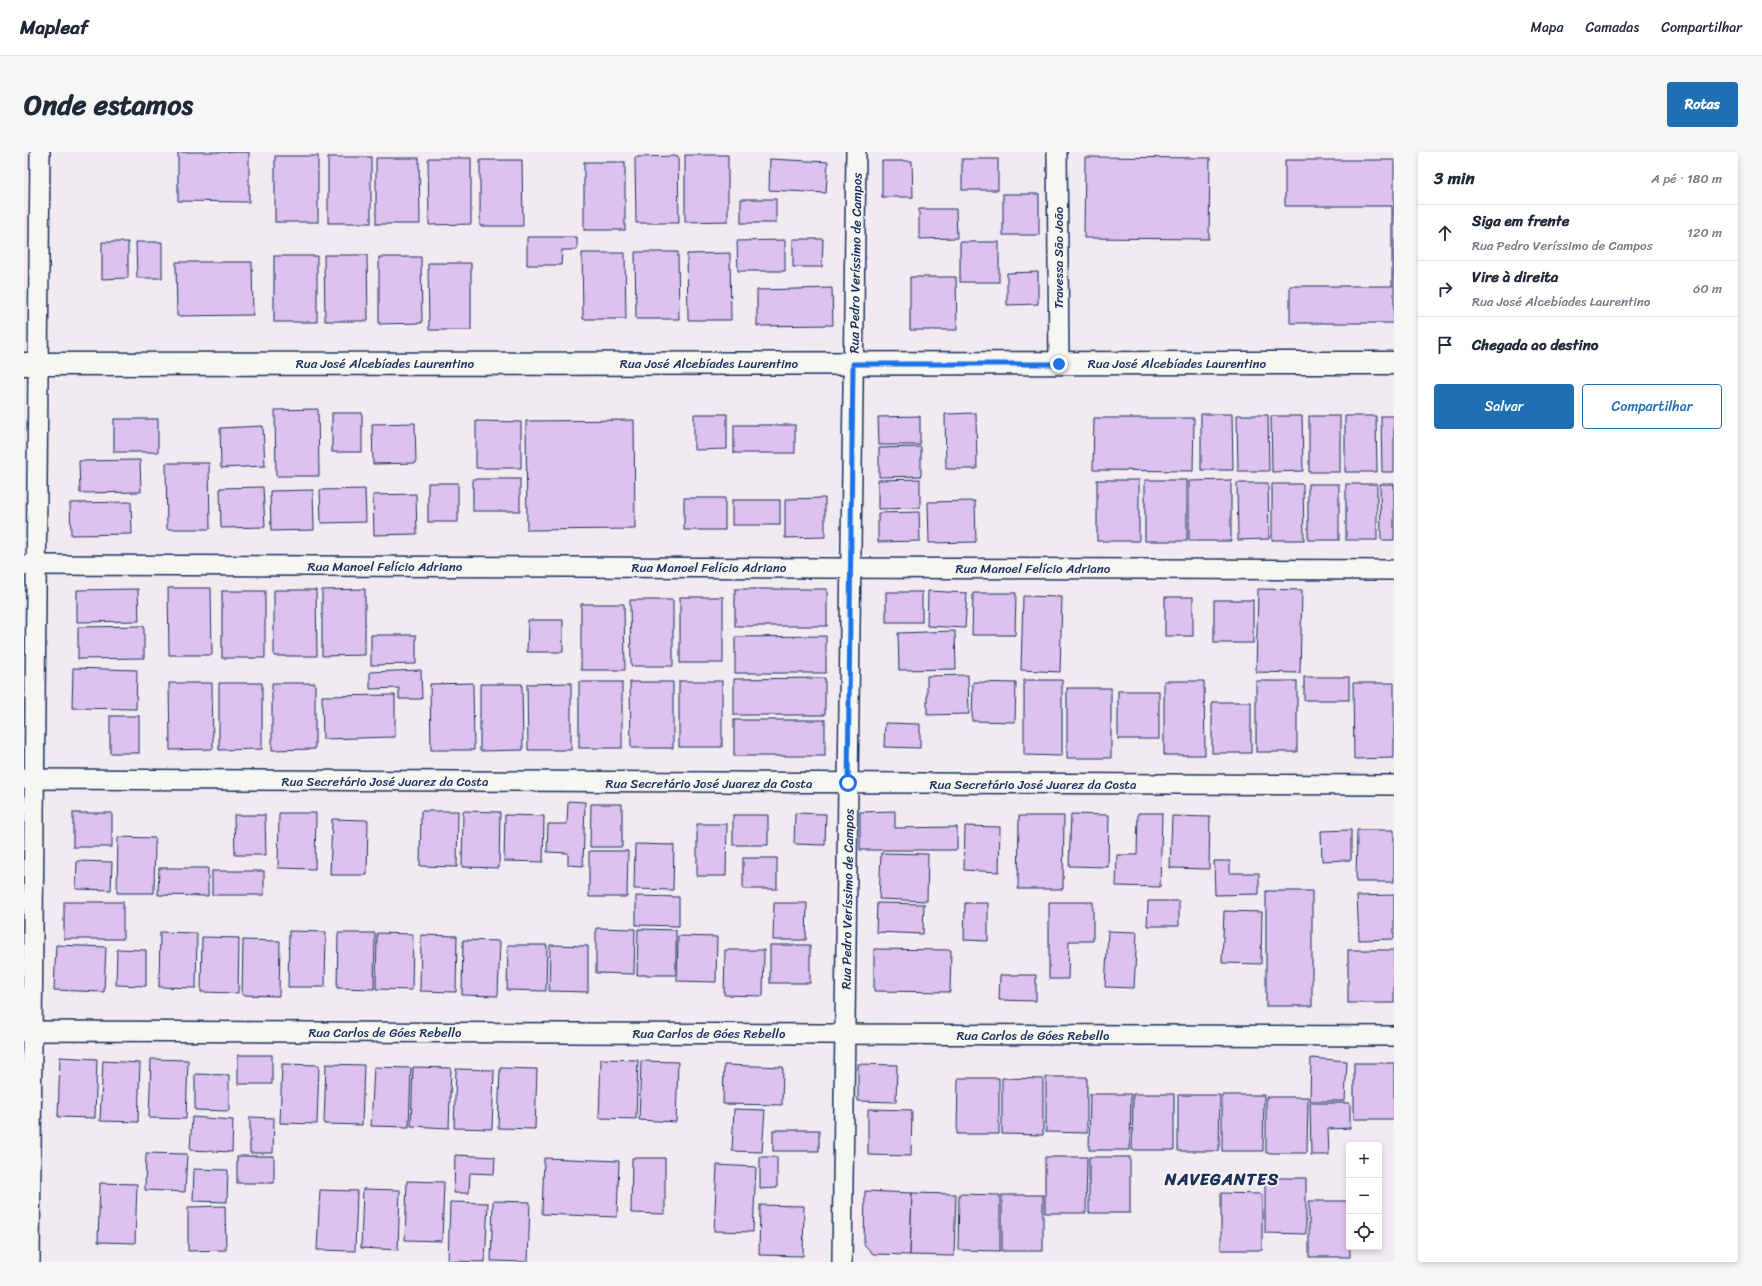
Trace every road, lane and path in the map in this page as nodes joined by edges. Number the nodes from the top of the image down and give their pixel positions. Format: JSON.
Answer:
{"nodes":[{"id":1,"x":40,"y":152,"type":"edge"},
{"id":2,"x":856,"y":152,"type":"edge"},
{"id":3,"x":1057,"y":152,"type":"edge"},
{"id":4,"x":1394,"y":363,"type":"edge"},
{"id":5,"x":31,"y":364,"type":"edge"},
{"id":6,"x":853,"y":364,"type":"junction"},
{"id":7,"x":1059,"y":364,"type":"junction"},
{"id":8,"x":30,"y":565,"type":"edge"},
{"id":9,"x":851,"y":568,"type":"junction"},
{"id":10,"x":1394,"y":570,"type":"edge"},
{"id":11,"x":29,"y":779,"type":"edge"},
{"id":12,"x":848,"y":783,"type":"junction"},
{"id":13,"x":1394,"y":785,"type":"edge"},
{"id":14,"x":28,"y":1031,"type":"edge"},
{"id":15,"x":845,"y":1034,"type":"junction"},
{"id":16,"x":1394,"y":1036,"type":"edge"},
{"id":17,"x":30,"y":1262,"type":"edge"},
{"id":18,"x":842,"y":1262,"type":"edge"}],
"edges":[{"from":1,"to":5,"type":"street"},
{"from":2,"to":6,"type":"street","name":"Rua Pedro Veríssimo de Campos"},
{"from":3,"to":7,"type":"street","name":"Travessa São João"},
{"from":4,"to":7,"type":"street","name":"Rua José Alcebíades Laurentino"},
{"from":5,"to":6,"type":"street","name":"Rua José Alcebíades Laurentino"},
{"from":5,"to":8,"type":"street"},
{"from":6,"to":7,"type":"street","name":"Rua José Alcebíades Laurentino"},
{"from":6,"to":9,"type":"street","name":"Rua Pedro Veríssimo de Campos"},
{"from":8,"to":9,"type":"street","name":"Rua Manoel Felício Adriano"},
{"from":8,"to":11,"type":"street"},
{"from":9,"to":10,"type":"street","name":"Rua Manoel Felício Adriano"},
{"from":9,"to":12,"type":"street","name":"Rua Pedro Veríssimo de Campos"},
{"from":11,"to":12,"type":"street","name":"Rua Secretário José Juarez da Costa"},
{"from":11,"to":14,"type":"street"},
{"from":12,"to":13,"type":"street","name":"Rua Secretário José Juarez da Costa"},
{"from":12,"to":15,"type":"street","name":"Rua Pedro Veríssimo de Campos"},
{"from":14,"to":15,"type":"street","name":"Rua Carlos de Góes Rebello"},
{"from":14,"to":17,"type":"street"},
{"from":15,"to":16,"type":"street","name":"Rua Carlos de Góes Rebello"},
{"from":15,"to":18,"type":"street","name":"Rua Pedro Veríssimo de Campos"}]}
